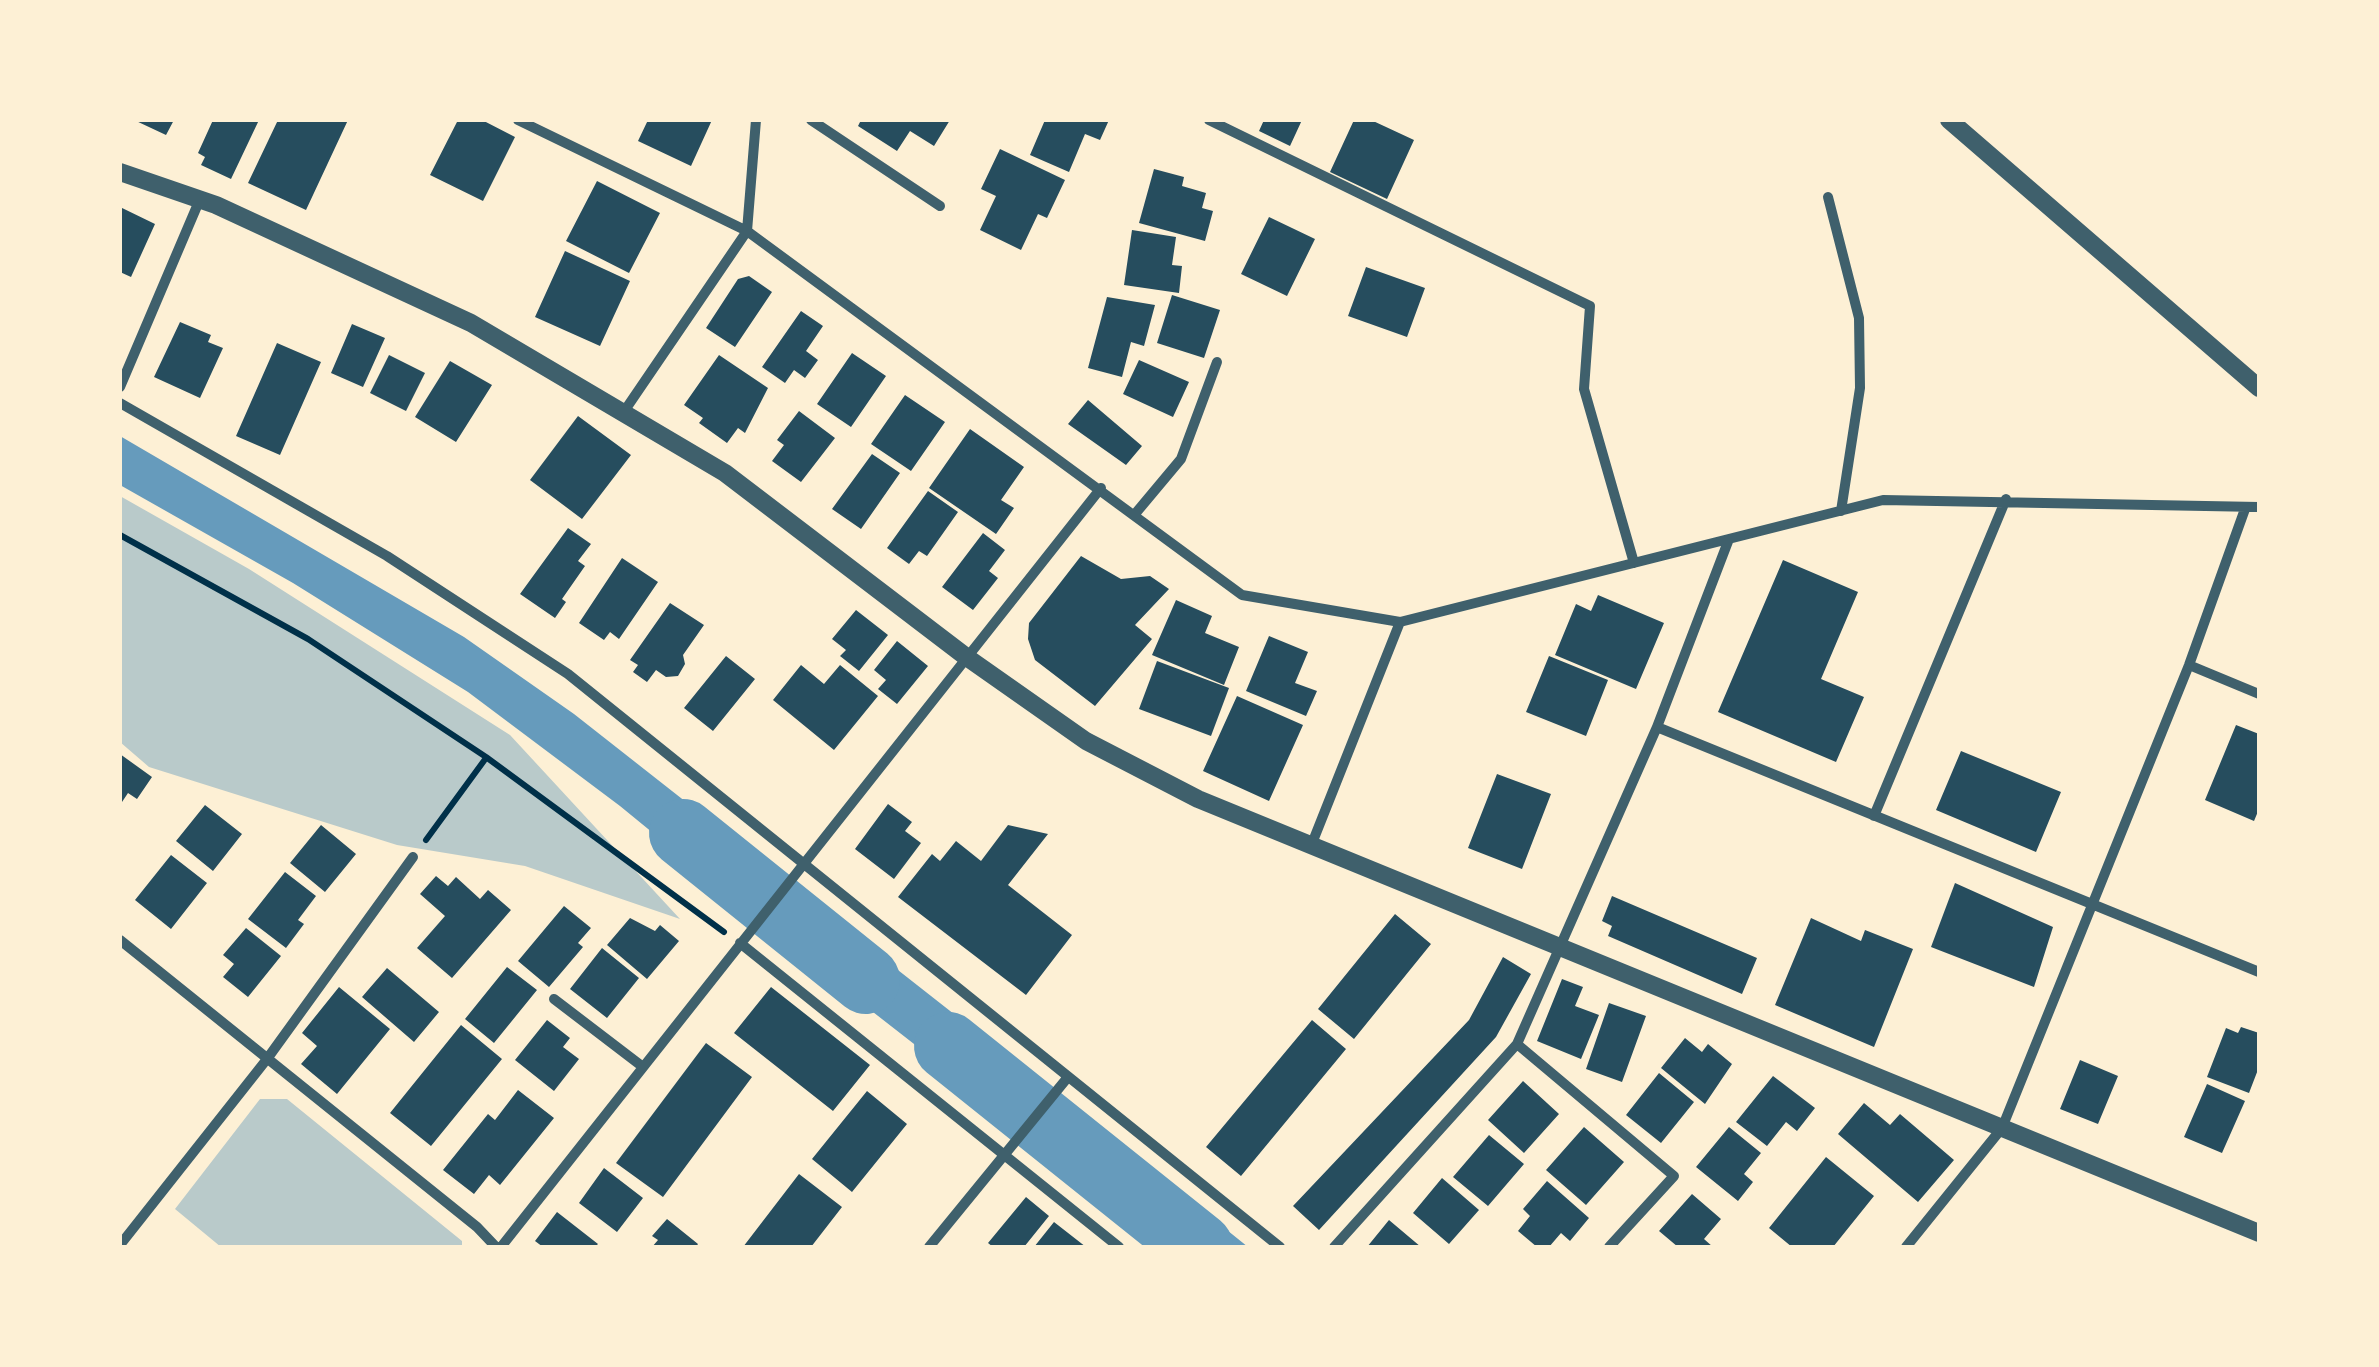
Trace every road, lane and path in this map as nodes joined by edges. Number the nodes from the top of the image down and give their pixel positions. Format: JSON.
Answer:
{"nodes":[{"id":1,"x":518,"y":120,"type":"edge"},
{"id":2,"x":756,"y":120,"type":"edge"},
{"id":3,"x":811,"y":120,"type":"edge"},
{"id":4,"x":1209,"y":120,"type":"edge"},
{"id":5,"x":1949,"y":120,"type":"edge"},
{"id":6,"x":120,"y":172,"type":"edge"},
{"id":7,"x":1828,"y":197,"type":"dead end"},
{"id":8,"x":200,"y":200,"type":"junction"},
{"id":9,"x":940,"y":206,"type":"dead end"},
{"id":10,"x":747,"y":231,"type":"junction"},
{"id":11,"x":1217,"y":362,"type":"dead end"},
{"id":12,"x":120,"y":387,"type":"edge"},
{"id":13,"x":2259,"y":388,"type":"edge"},
{"id":14,"x":120,"y":403,"type":"edge"},
{"id":15,"x":623,"y":413,"type":"junction"},
{"id":16,"x":1101,"y":488,"type":"junction"},
{"id":17,"x":2006,"y":499,"type":"junction"},
{"id":18,"x":2259,"y":507,"type":"edge"},
{"id":19,"x":2244,"y":509,"type":"junction"},
{"id":20,"x":1841,"y":510,"type":"junction"},
{"id":21,"x":1136,"y":514,"type":"junction"},
{"id":22,"x":120,"y":535,"type":"edge"},
{"id":23,"x":1729,"y":539,"type":"junction"},
{"id":24,"x":1634,"y":563,"type":"junction"},
{"id":25,"x":1400,"y":622,"type":"junction"},
{"id":26,"x":965,"y":656,"type":"junction"},
{"id":27,"x":2190,"y":665,"type":"junction"},
{"id":28,"x":2259,"y":694,"type":"edge"},
{"id":29,"x":1657,"y":727,"type":"junction"},
{"id":30,"x":486,"y":757,"type":"junction"},
{"id":31,"x":1874,"y":816,"type":"junction"},
{"id":32,"x":1311,"y":846,"type":"junction"},
{"id":33,"x":413,"y":858,"type":"joint"},
{"id":34,"x":804,"y":863,"type":"junction"},
{"id":35,"x":2092,"y":905,"type":"junction"},
{"id":36,"x":743,"y":939,"type":"junction"},
{"id":37,"x":120,"y":940,"type":"edge"},
{"id":38,"x":1562,"y":948,"type":"junction"},
{"id":39,"x":2259,"y":972,"type":"edge"},
{"id":40,"x":554,"y":999,"type":"dead end"},
{"id":41,"x":1517,"y":1044,"type":"junction"},
{"id":42,"x":267,"y":1058,"type":"junction"},
{"id":43,"x":642,"y":1067,"type":"junction"},
{"id":44,"x":1068,"y":1077,"type":"junction"},
{"id":45,"x":2002,"y":1128,"type":"junction"},
{"id":46,"x":1002,"y":1156,"type":"junction"},
{"id":47,"x":2259,"y":1233,"type":"edge"},
{"id":48,"x":120,"y":1245,"type":"edge"},
{"id":49,"x":498,"y":1247,"type":"edge"},
{"id":50,"x":929,"y":1247,"type":"edge"},
{"id":51,"x":1119,"y":1247,"type":"edge"},
{"id":52,"x":1280,"y":1247,"type":"edge"},
{"id":53,"x":1334,"y":1247,"type":"edge"},
{"id":54,"x":1609,"y":1247,"type":"edge"},
{"id":55,"x":1906,"y":1247,"type":"edge"}],
"edges":[{"from":1,"to":10,"type":"street"},
{"from":2,"to":10,"type":"street"},
{"from":3,"to":9,"type":"street"},
{"from":4,"to":24,"type":"street"},
{"from":5,"to":13,"type":"street"},
{"from":6,"to":8,"type":"street"},
{"from":7,"to":20,"type":"street"},
{"from":8,"to":12,"type":"street"},
{"from":8,"to":15,"type":"street"},
{"from":10,"to":15,"type":"street"},
{"from":10,"to":16,"type":"street"},
{"from":11,"to":21,"type":"street"},
{"from":14,"to":34,"type":"street"},
{"from":15,"to":26,"type":"street"},
{"from":16,"to":21,"type":"street"},
{"from":16,"to":26,"type":"street"},
{"from":17,"to":19,"type":"street"},
{"from":17,"to":20,"type":"street"},
{"from":17,"to":31,"type":"street"},
{"from":18,"to":19,"type":"street"},
{"from":19,"to":27,"type":"street"},
{"from":20,"to":23,"type":"street"},
{"from":21,"to":25,"type":"street"},
{"from":22,"to":30,"type":"path"},
{"from":23,"to":24,"type":"street"},
{"from":23,"to":29,"type":"street"},
{"from":24,"to":25,"type":"street"},
{"from":25,"to":32,"type":"street"},
{"from":26,"to":32,"type":"street"},
{"from":26,"to":34,"type":"street"},
{"from":27,"to":28,"type":"street"},
{"from":27,"to":35,"type":"street"},
{"from":29,"to":31,"type":"street"},
{"from":29,"to":38,"type":"street"},
{"from":30,"to":33,"type":"path"},
{"from":30,"to":36,"type":"path"},
{"from":31,"to":35,"type":"street"},
{"from":32,"to":38,"type":"street"},
{"from":33,"to":42,"type":"street"},
{"from":34,"to":36,"type":"street"},
{"from":34,"to":44,"type":"street"},
{"from":35,"to":39,"type":"street"},
{"from":35,"to":45,"type":"street"},
{"from":36,"to":43,"type":"street"},
{"from":36,"to":46,"type":"street"},
{"from":37,"to":42,"type":"street"},
{"from":38,"to":41,"type":"street"},
{"from":38,"to":45,"type":"street"},
{"from":40,"to":43,"type":"street"},
{"from":41,"to":53,"type":"street"},
{"from":41,"to":54,"type":"street"},
{"from":42,"to":48,"type":"street"},
{"from":42,"to":49,"type":"street"},
{"from":43,"to":49,"type":"street"},
{"from":44,"to":46,"type":"street"},
{"from":44,"to":52,"type":"street"},
{"from":45,"to":47,"type":"street"},
{"from":45,"to":55,"type":"street"},
{"from":46,"to":50,"type":"street"},
{"from":46,"to":51,"type":"street"}]}
